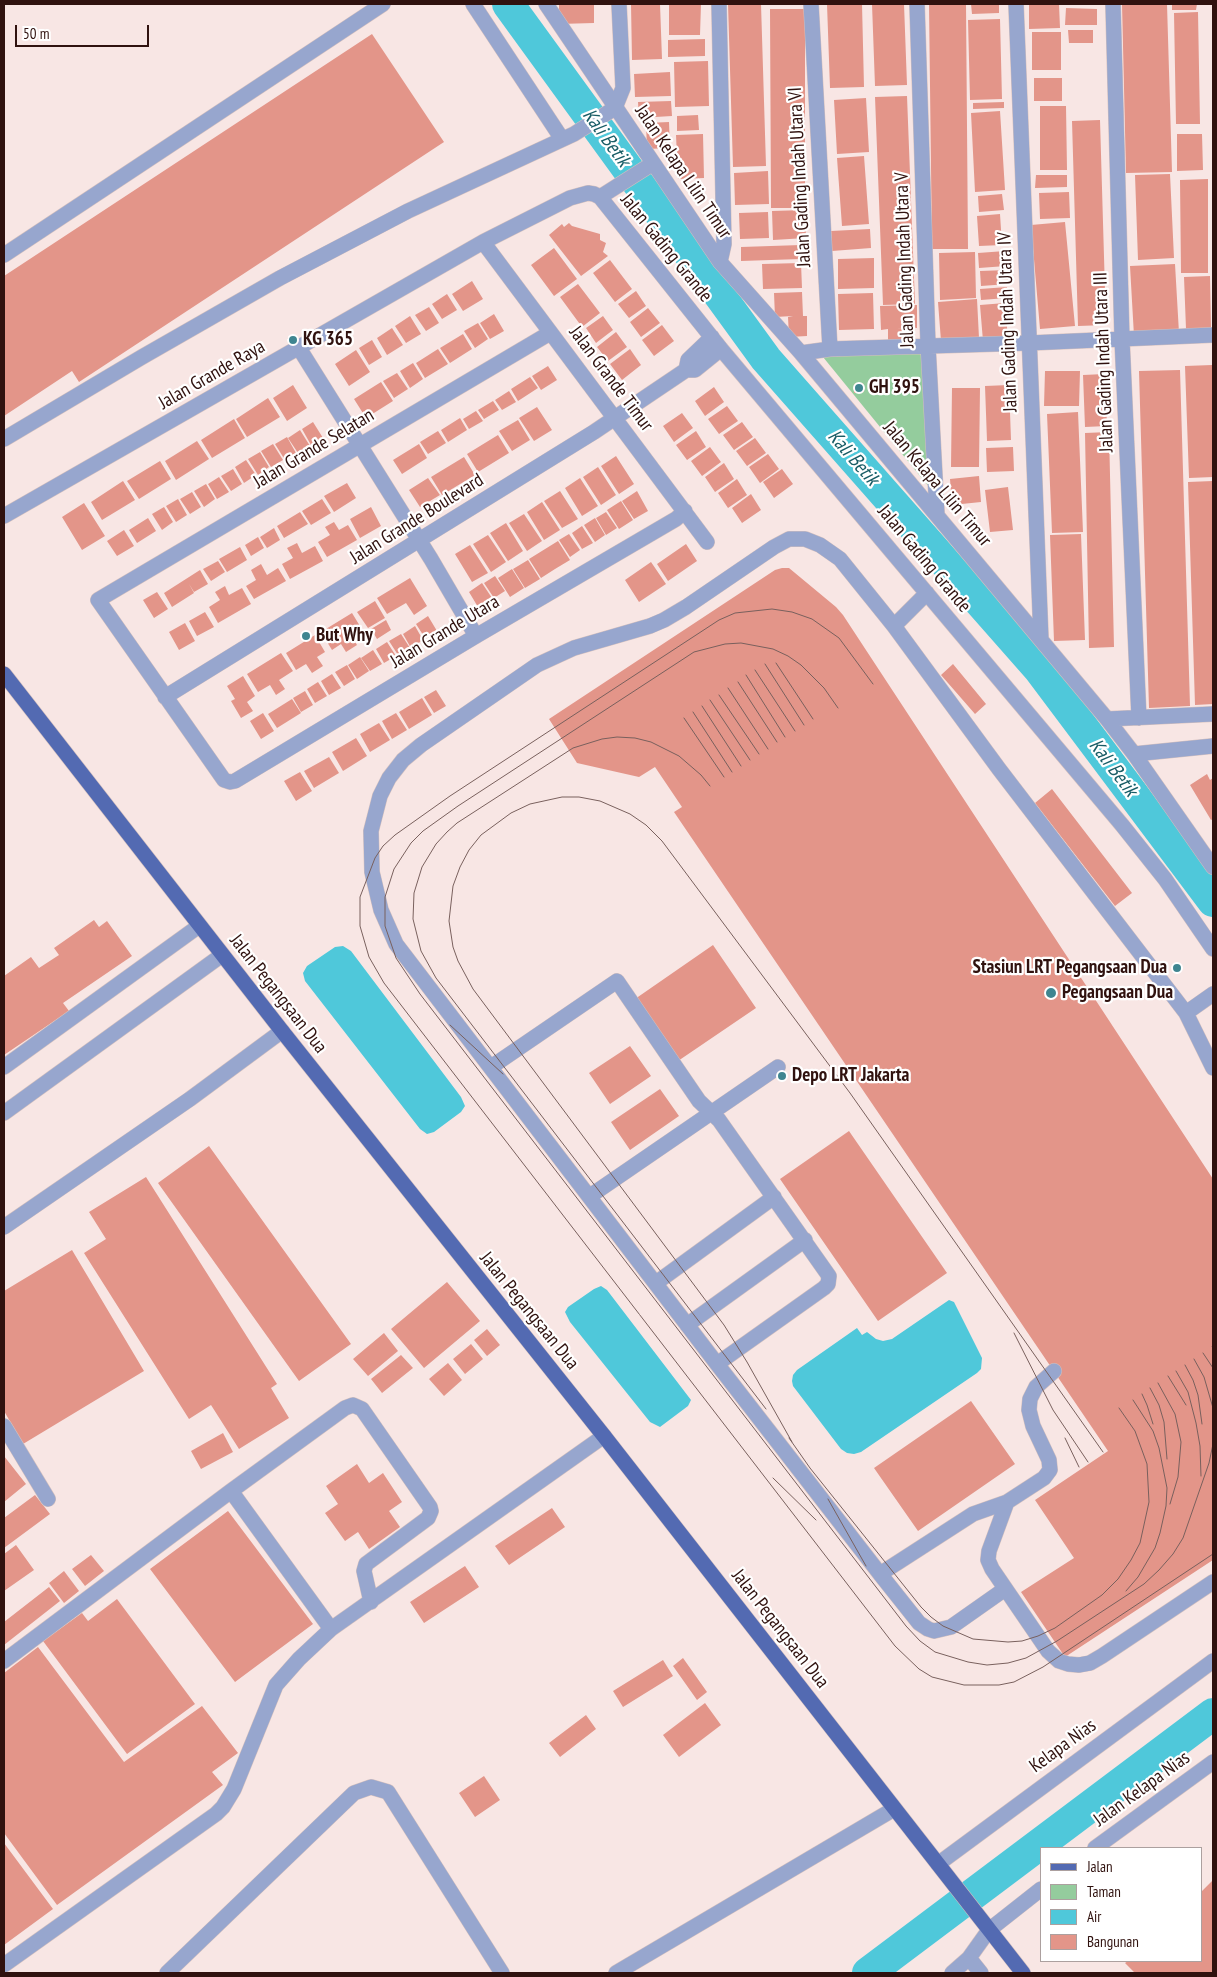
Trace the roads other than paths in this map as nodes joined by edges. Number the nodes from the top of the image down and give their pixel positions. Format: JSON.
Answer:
{"nodes":[{"id":1,"x":383,"y":4,"type":"edge"},
{"id":2,"x":473,"y":4,"type":"edge"},
{"id":3,"x":546,"y":4,"type":"edge"},
{"id":4,"x":619,"y":4,"type":"edge"},
{"id":5,"x":719,"y":4,"type":"edge"},
{"id":6,"x":811,"y":4,"type":"edge"},
{"id":7,"x":917,"y":4,"type":"edge"},
{"id":8,"x":1016,"y":4,"type":"edge"},
{"id":9,"x":1113,"y":4,"type":"edge"},
{"id":10,"x":618,"y":112,"type":"junction"},
{"id":11,"x":562,"y":139,"type":"junction"},
{"id":12,"x":647,"y":163,"type":"junction"},
{"id":13,"x":603,"y":196,"type":"junction"},
{"id":14,"x":483,"y":242,"type":"junction"},
{"id":15,"x":4,"y":255,"type":"edge"},
{"id":16,"x":720,"y":262,"type":"junction"},
{"id":17,"x":550,"y":333,"type":"junction"},
{"id":18,"x":1213,"y":335,"type":"edge"},
{"id":19,"x":1122,"y":339,"type":"junction"},
{"id":20,"x":717,"y":343,"type":"junction"},
{"id":21,"x":1029,"y":343,"type":"junction"},
{"id":22,"x":928,"y":345,"type":"junction"},
{"id":23,"x":299,"y":348,"type":"junction"},
{"id":24,"x":830,"y":348,"type":"junction"},
{"id":25,"x":801,"y":353,"type":"junction"},
{"id":26,"x":616,"y":418,"type":"junction"},
{"id":27,"x":4,"y":439,"type":"edge"},
{"id":28,"x":360,"y":446,"type":"junction"},
{"id":29,"x":685,"y":511,"type":"junction"},
{"id":30,"x":937,"y":514,"type":"junction"},
{"id":31,"x":4,"y":516,"type":"edge"},
{"id":32,"x":419,"y":541,"type":"junction"},
{"id":33,"x":707,"y":542,"type":"dead end"},
{"id":34,"x":927,"y":594,"type":"junction"},
{"id":35,"x":894,"y":626,"type":"junction"},
{"id":36,"x":476,"y":636,"type":"junction"},
{"id":37,"x":1041,"y":639,"type":"junction"},
{"id":38,"x":4,"y":674,"type":"edge"},
{"id":39,"x":164,"y":697,"type":"junction"},
{"id":40,"x":1213,"y":714,"type":"edge"},
{"id":41,"x":1139,"y":718,"type":"junction"},
{"id":42,"x":1107,"y":719,"type":"junction"},
{"id":43,"x":1213,"y":746,"type":"edge"},
{"id":44,"x":1134,"y":754,"type":"junction"},
{"id":45,"x":1213,"y":867,"type":"edge"},
{"id":46,"x":199,"y":926,"type":"junction"},
{"id":47,"x":1213,"y":949,"type":"edge"},
{"id":48,"x":222,"y":955,"type":"junction"},
{"id":49,"x":1213,"y":994,"type":"edge"},
{"id":50,"x":1186,"y":1013,"type":"junction"},
{"id":51,"x":282,"y":1032,"type":"junction"},
{"id":52,"x":778,"y":1066,"type":"dead end"},
{"id":53,"x":4,"y":1067,"type":"edge"},
{"id":54,"x":491,"y":1067,"type":"junction"},
{"id":55,"x":1213,"y":1068,"type":"edge"},
{"id":56,"x":711,"y":1112,"type":"junction"},
{"id":57,"x":4,"y":1113,"type":"edge"},
{"id":58,"x":590,"y":1196,"type":"junction"},
{"id":59,"x":774,"y":1197,"type":"junction"},
{"id":60,"x":4,"y":1227,"type":"edge"},
{"id":61,"x":805,"y":1240,"type":"junction"},
{"id":62,"x":656,"y":1283,"type":"junction"},
{"id":63,"x":687,"y":1325,"type":"junction"},
{"id":64,"x":717,"y":1364,"type":"junction"},
{"id":65,"x":1054,"y":1371,"type":"dead end"},
{"id":66,"x":4,"y":1426,"type":"edge"},
{"id":67,"x":604,"y":1436,"type":"junction"},
{"id":68,"x":231,"y":1492,"type":"junction"},
{"id":69,"x":48,"y":1500,"type":"dead end"},
{"id":70,"x":1007,"y":1502,"type":"junction"},
{"id":71,"x":880,"y":1574,"type":"junction"},
{"id":72,"x":1213,"y":1582,"type":"edge"},
{"id":73,"x":1006,"y":1589,"type":"junction"},
{"id":74,"x":371,"y":1602,"type":"junction"},
{"id":75,"x":331,"y":1629,"type":"junction"},
{"id":76,"x":4,"y":1661,"type":"edge"},
{"id":77,"x":1213,"y":1661,"type":"edge"},
{"id":78,"x":1213,"y":1762,"type":"edge"},
{"id":79,"x":894,"y":1809,"type":"junction"},
{"id":80,"x":1096,"y":1847,"type":"edge"},
{"id":81,"x":942,"y":1869,"type":"junction"},
{"id":82,"x":1040,"y":1890,"type":"edge"},
{"id":83,"x":986,"y":1927,"type":"junction"},
{"id":84,"x":968,"y":1958,"type":"junction"},
{"id":85,"x":4,"y":1965,"type":"edge"},
{"id":86,"x":167,"y":1973,"type":"edge"},
{"id":87,"x":502,"y":1973,"type":"edge"},
{"id":88,"x":616,"y":1973,"type":"edge"},
{"id":89,"x":952,"y":1973,"type":"edge"},
{"id":90,"x":981,"y":1973,"type":"edge"},
{"id":91,"x":1023,"y":1973,"type":"edge"}],
"edges":[{"from":1,"to":15,"type":"street"},
{"from":2,"to":11,"type":"street"},
{"from":3,"to":10,"type":"street","name":"Jalan Kelapa Lilin Timur"},
{"from":4,"to":10,"type":"street"},
{"from":5,"to":16,"type":"street"},
{"from":6,"to":24,"type":"street","name":"Jalan Gading Indah Utara VI"},
{"from":7,"to":22,"type":"street","name":"Jalan Gading Indah Utara V"},
{"from":8,"to":21,"type":"street","name":"Jalan Gading Indah Utara IV"},
{"from":9,"to":19,"type":"street","name":"Jalan Gading Indah Utara III"},
{"from":10,"to":11,"type":"street"},
{"from":10,"to":12,"type":"street","name":"Jalan Kelapa Lilin Timur"},
{"from":11,"to":27,"type":"street"},
{"from":12,"to":13,"type":"street"},
{"from":12,"to":16,"type":"street","name":"Jalan Kelapa Lilin Timur"},
{"from":13,"to":14,"type":"street","name":"Jalan Grande Raya"},
{"from":13,"to":20,"type":"street","name":"Jalan Gading Grande"},
{"from":14,"to":17,"type":"street","name":"Jalan Grande Timur"},
{"from":14,"to":23,"type":"street","name":"Jalan Grande Raya"},
{"from":16,"to":25,"type":"street","name":"Jalan Kelapa Lilin Timur"},
{"from":17,"to":26,"type":"street","name":"Jalan Grande Timur"},
{"from":17,"to":28,"type":"street","name":"Jalan Grande Selatan"},
{"from":18,"to":19,"type":"street"},
{"from":19,"to":21,"type":"street"},
{"from":19,"to":41,"type":"street","name":"Jalan Gading Indah Utara III"},
{"from":20,"to":26,"type":"street","name":"Jalan Grande Boulevard"},
{"from":20,"to":34,"type":"street","name":"Jalan Gading Grande"},
{"from":21,"to":22,"type":"street"},
{"from":21,"to":37,"type":"street","name":"Jalan Gading Indah Utara IV"},
{"from":22,"to":24,"type":"street"},
{"from":22,"to":30,"type":"street","name":"Jalan Gading Indah Utara V"},
{"from":23,"to":28,"type":"street"},
{"from":23,"to":31,"type":"street","name":"Jalan Grande Raya"},
{"from":24,"to":25,"type":"street"},
{"from":25,"to":30,"type":"street","name":"Jalan Kelapa Lilin Timur"},
{"from":26,"to":29,"type":"street","name":"Jalan Grande Timur"},
{"from":26,"to":32,"type":"street","name":"Jalan Grande Boulevard"},
{"from":28,"to":32,"type":"street"},
{"from":28,"to":39,"type":"street","name":"Jalan Grande Selatan"},
{"from":29,"to":33,"type":"street","name":"Jalan Grande Timur"},
{"from":29,"to":36,"type":"street","name":"Jalan Grande Utara"},
{"from":30,"to":37,"type":"street","name":"Jalan Kelapa Lilin Timur"},
{"from":32,"to":36,"type":"street"},
{"from":32,"to":39,"type":"street","name":"Jalan Grande Boulevard"},
{"from":34,"to":35,"type":"street"},
{"from":34,"to":47,"type":"street","name":"Jalan Gading Grande"},
{"from":35,"to":50,"type":"street"},
{"from":35,"to":54,"type":"street"},
{"from":36,"to":39,"type":"street","name":"Jalan Grande Utara"},
{"from":37,"to":42,"type":"street","name":"Jalan Kelapa Lilin Timur"},
{"from":38,"to":46,"type":"main road","name":"Jalan Pegangsaan Dua"},
{"from":40,"to":41,"type":"street"},
{"from":41,"to":42,"type":"street"},
{"from":42,"to":44,"type":"street","name":"Jalan Kelapa Lilin Timur"},
{"from":43,"to":44,"type":"street"},
{"from":44,"to":45,"type":"street","name":"Jalan Kelapa Lilin Timur"},
{"from":46,"to":48,"type":"main road","name":"Jalan Pegangsaan Dua"},
{"from":46,"to":53,"type":"street"},
{"from":48,"to":51,"type":"main road","name":"Jalan Pegangsaan Dua"},
{"from":48,"to":57,"type":"street"},
{"from":49,"to":50,"type":"street"},
{"from":50,"to":55,"type":"street"},
{"from":51,"to":60,"type":"street"},
{"from":51,"to":67,"type":"main road","name":"Jalan Pegangsaan Dua"},
{"from":52,"to":56,"type":"street"},
{"from":54,"to":56,"type":"street"},
{"from":54,"to":58,"type":"street"},
{"from":56,"to":58,"type":"street"},
{"from":56,"to":59,"type":"street"},
{"from":58,"to":62,"type":"street"},
{"from":59,"to":61,"type":"street"},
{"from":59,"to":62,"type":"street"},
{"from":61,"to":63,"type":"street"},
{"from":61,"to":64,"type":"street"},
{"from":62,"to":63,"type":"street"},
{"from":63,"to":64,"type":"street"},
{"from":64,"to":71,"type":"street"},
{"from":65,"to":70,"type":"street"},
{"from":66,"to":69,"type":"street"},
{"from":67,"to":74,"type":"street"},
{"from":67,"to":79,"type":"main road","name":"Jalan Pegangsaan Dua"},
{"from":68,"to":74,"type":"street"},
{"from":68,"to":75,"type":"street"},
{"from":68,"to":76,"type":"street"},
{"from":70,"to":71,"type":"street"},
{"from":70,"to":73,"type":"street"},
{"from":71,"to":73,"type":"street"},
{"from":72,"to":73,"type":"street"},
{"from":74,"to":75,"type":"street"},
{"from":75,"to":85,"type":"street"},
{"from":77,"to":81,"type":"street","name":"Kelapa Nias"},
{"from":78,"to":80,"type":"street","name":"Jalan Kelapa Nias"},
{"from":79,"to":81,"type":"main road","name":"Jalan Pegangsaan Dua"},
{"from":79,"to":88,"type":"street"},
{"from":81,"to":83,"type":"main road","name":"Jalan Pegangsaan Dua"},
{"from":82,"to":83,"type":"street"},
{"from":83,"to":84,"type":"street"},
{"from":83,"to":91,"type":"main road","name":"Jalan Pegangsaan Dua"},
{"from":84,"to":89,"type":"street"},
{"from":84,"to":90,"type":"street"},
{"from":86,"to":87,"type":"street"}]}
